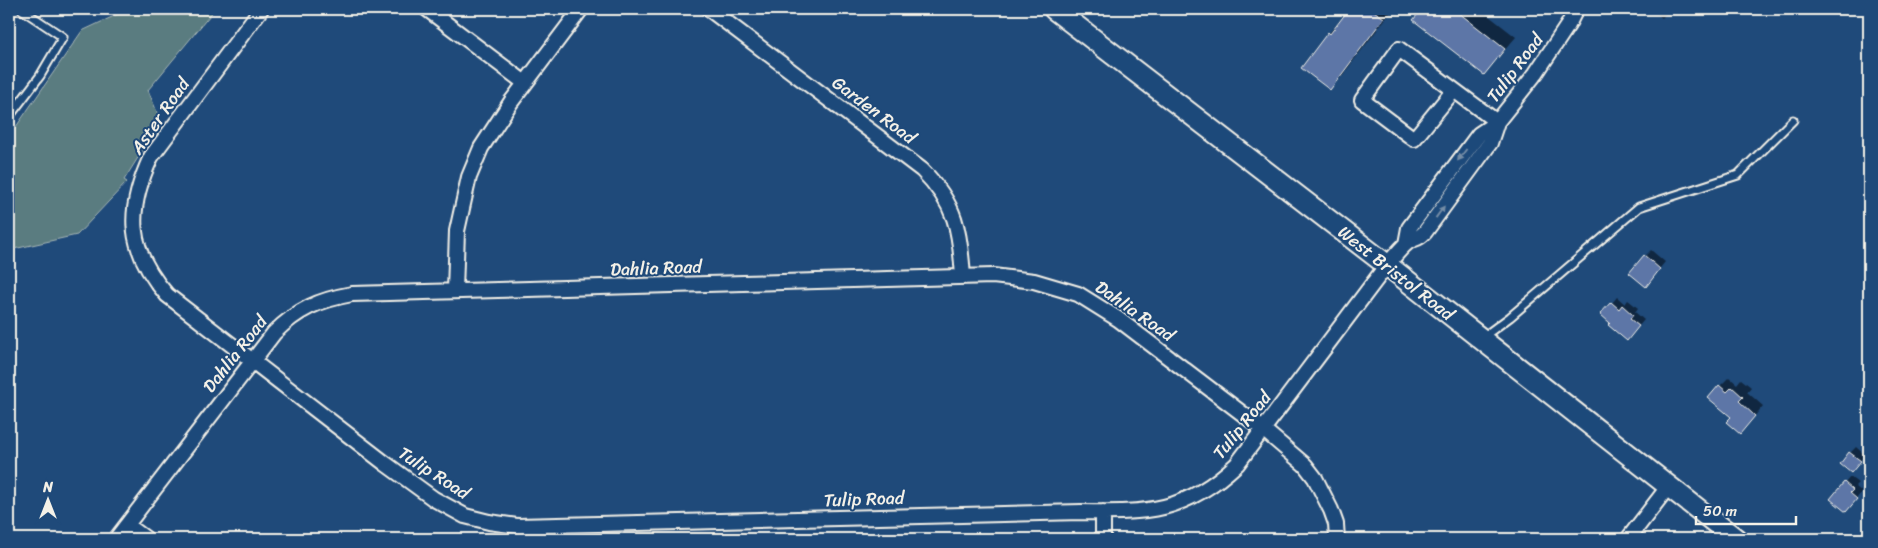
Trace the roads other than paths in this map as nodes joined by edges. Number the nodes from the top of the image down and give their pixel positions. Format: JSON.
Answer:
{"nodes":[{"id":1,"x":21,"y":9,"type":"edge"},
{"id":2,"x":261,"y":9,"type":"edge"},
{"id":3,"x":427,"y":9,"type":"edge"},
{"id":4,"x":581,"y":9,"type":"edge"},
{"id":5,"x":709,"y":9,"type":"edge"},
{"id":6,"x":1054,"y":9,"type":"edge"},
{"id":7,"x":1576,"y":9,"type":"edge"},
{"id":8,"x":525,"y":83,"type":"junction"},
{"id":9,"x":1454,"y":90,"type":"junction"},
{"id":10,"x":9,"y":117,"type":"edge"},
{"id":11,"x":1793,"y":120,"type":"dead end"},
{"id":12,"x":1497,"y":122,"type":"junction"},
{"id":13,"x":1387,"y":265,"type":"junction"},
{"id":14,"x":962,"y":277,"type":"junction"},
{"id":15,"x":455,"y":292,"type":"junction"},
{"id":16,"x":1481,"y":339,"type":"junction"},
{"id":17,"x":252,"y":361,"type":"junction"},
{"id":18,"x":1264,"y":430,"type":"junction"},
{"id":19,"x":1668,"y":487,"type":"junction"},
{"id":20,"x":1103,"y":512,"type":"junction"},
{"id":21,"x":127,"y":525,"type":"junction"},
{"id":22,"x":586,"y":525,"type":"junction"},
{"id":23,"x":116,"y":539,"type":"edge"},
{"id":24,"x":146,"y":539,"type":"edge"},
{"id":25,"x":586,"y":539,"type":"edge"},
{"id":26,"x":1103,"y":539,"type":"edge"},
{"id":27,"x":1338,"y":539,"type":"edge"},
{"id":28,"x":1628,"y":539,"type":"edge"},
{"id":29,"x":1736,"y":539,"type":"edge"}],
"edges":[{"from":1,"to":10,"type":"lane"},
{"from":2,"to":17,"type":"street","name":"Aster Road"},
{"from":3,"to":8,"type":"street"},
{"from":4,"to":8,"type":"street"},
{"from":5,"to":14,"type":"street","name":"Garden Road"},
{"from":6,"to":13,"type":"main road","name":"West Bristol Road"},
{"from":7,"to":12,"type":"street","name":"Tulip Road"},
{"from":8,"to":15,"type":"street"},
{"from":9,"to":9,"type":"street"},
{"from":9,"to":12,"type":"street"},
{"from":11,"to":16,"type":"lane"},
{"from":12,"to":13,"type":"street","name":"Tulip Road"},
{"from":13,"to":16,"type":"main road","name":"West Bristol Road"},
{"from":13,"to":18,"type":"street","name":"Tulip Road"},
{"from":14,"to":15,"type":"street","name":"Dahlia Road"},
{"from":14,"to":18,"type":"street","name":"Dahlia Road"},
{"from":15,"to":17,"type":"street","name":"Dahlia Road"},
{"from":16,"to":19,"type":"main road","name":"West Bristol Road"},
{"from":17,"to":21,"type":"street","name":"Dahlia Road"},
{"from":17,"to":22,"type":"street","name":"Tulip Road"},
{"from":18,"to":20,"type":"street","name":"Tulip Road"},
{"from":18,"to":27,"type":"street","name":"Dahlia Road"},
{"from":19,"to":28,"type":"street"},
{"from":19,"to":29,"type":"main road","name":"West Bristol Road"},
{"from":20,"to":22,"type":"street","name":"Tulip Road"},
{"from":20,"to":26,"type":"street"},
{"from":21,"to":23,"type":"street","name":"Dahlia Road"},
{"from":21,"to":24,"type":"street"},
{"from":22,"to":25,"type":"street"}]}
